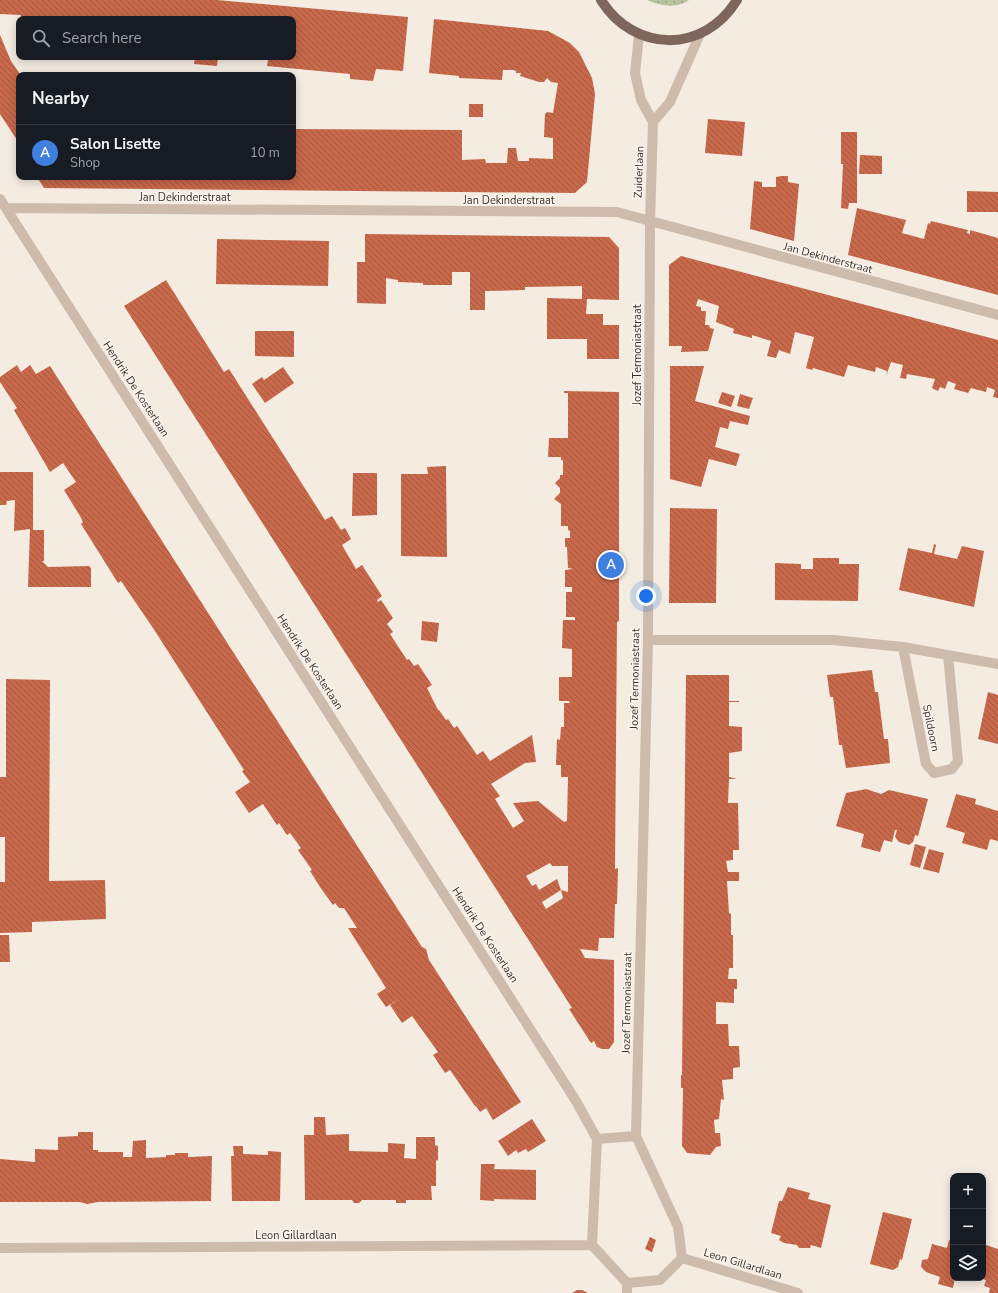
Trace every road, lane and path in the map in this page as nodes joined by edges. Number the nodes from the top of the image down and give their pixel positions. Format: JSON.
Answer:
{"nodes":[{"id":1,"x":601,"y":0,"type":"edge"},
{"id":2,"x":738,"y":0,"type":"edge"},
{"id":3,"x":700,"y":34,"type":"junction"},
{"id":4,"x":639,"y":35,"type":"junction"},
{"id":5,"x":653,"y":122,"type":"junction"},
{"id":6,"x":0,"y":199,"type":"edge"},
{"id":7,"x":6,"y":208,"type":"junction"},
{"id":8,"x":650,"y":223,"type":"junction"},
{"id":9,"x":998,"y":315,"type":"edge"},
{"id":10,"x":648,"y":640,"type":"junction"},
{"id":11,"x":903,"y":647,"type":"junction"},
{"id":12,"x":948,"y":655,"type":"junction"},
{"id":13,"x":998,"y":664,"type":"edge"},
{"id":14,"x":636,"y":1136,"type":"junction"},
{"id":15,"x":598,"y":1139,"type":"junction"},
{"id":16,"x":592,"y":1245,"type":"junction"},
{"id":17,"x":0,"y":1248,"type":"edge"},
{"id":18,"x":682,"y":1258,"type":"junction"},
{"id":19,"x":627,"y":1282,"type":"junction"},
{"id":20,"x":627,"y":1293,"type":"edge"},
{"id":21,"x":798,"y":1293,"type":"edge"}],
"edges":[{"from":1,"to":4,"type":"main road"},
{"from":2,"to":3,"type":"main road"},
{"from":3,"to":4,"type":"main road"},
{"from":3,"to":5,"type":"street"},
{"from":4,"to":5,"type":"street"},
{"from":5,"to":8,"type":"street","name":"Zuiderlaan"},
{"from":6,"to":7,"type":"street","name":"Hendrik De Kosterlaan"},
{"from":7,"to":8,"type":"street","name":"Jan Dekinderstraat"},
{"from":7,"to":15,"type":"street","name":"Hendrik De Kosterlaan"},
{"from":8,"to":9,"type":"street","name":"Jan Dekinderstraat"},
{"from":8,"to":10,"type":"street","name":"Jozef Termoniastraat"},
{"from":10,"to":11,"type":"street"},
{"from":10,"to":14,"type":"street","name":"Jozef Termoniastraat"},
{"from":11,"to":12,"type":"street"},
{"from":11,"to":12,"type":"street","name":"Spildoorn"},
{"from":12,"to":13,"type":"street"},
{"from":14,"to":15,"type":"street"},
{"from":14,"to":18,"type":"street"},
{"from":15,"to":16,"type":"street"},
{"from":16,"to":17,"type":"street","name":"Leon Gillardlaan"},
{"from":16,"to":19,"type":"street"},
{"from":18,"to":19,"type":"street"},
{"from":18,"to":21,"type":"street","name":"Leon Gillardlaan"},
{"from":19,"to":20,"type":"street"}]}
